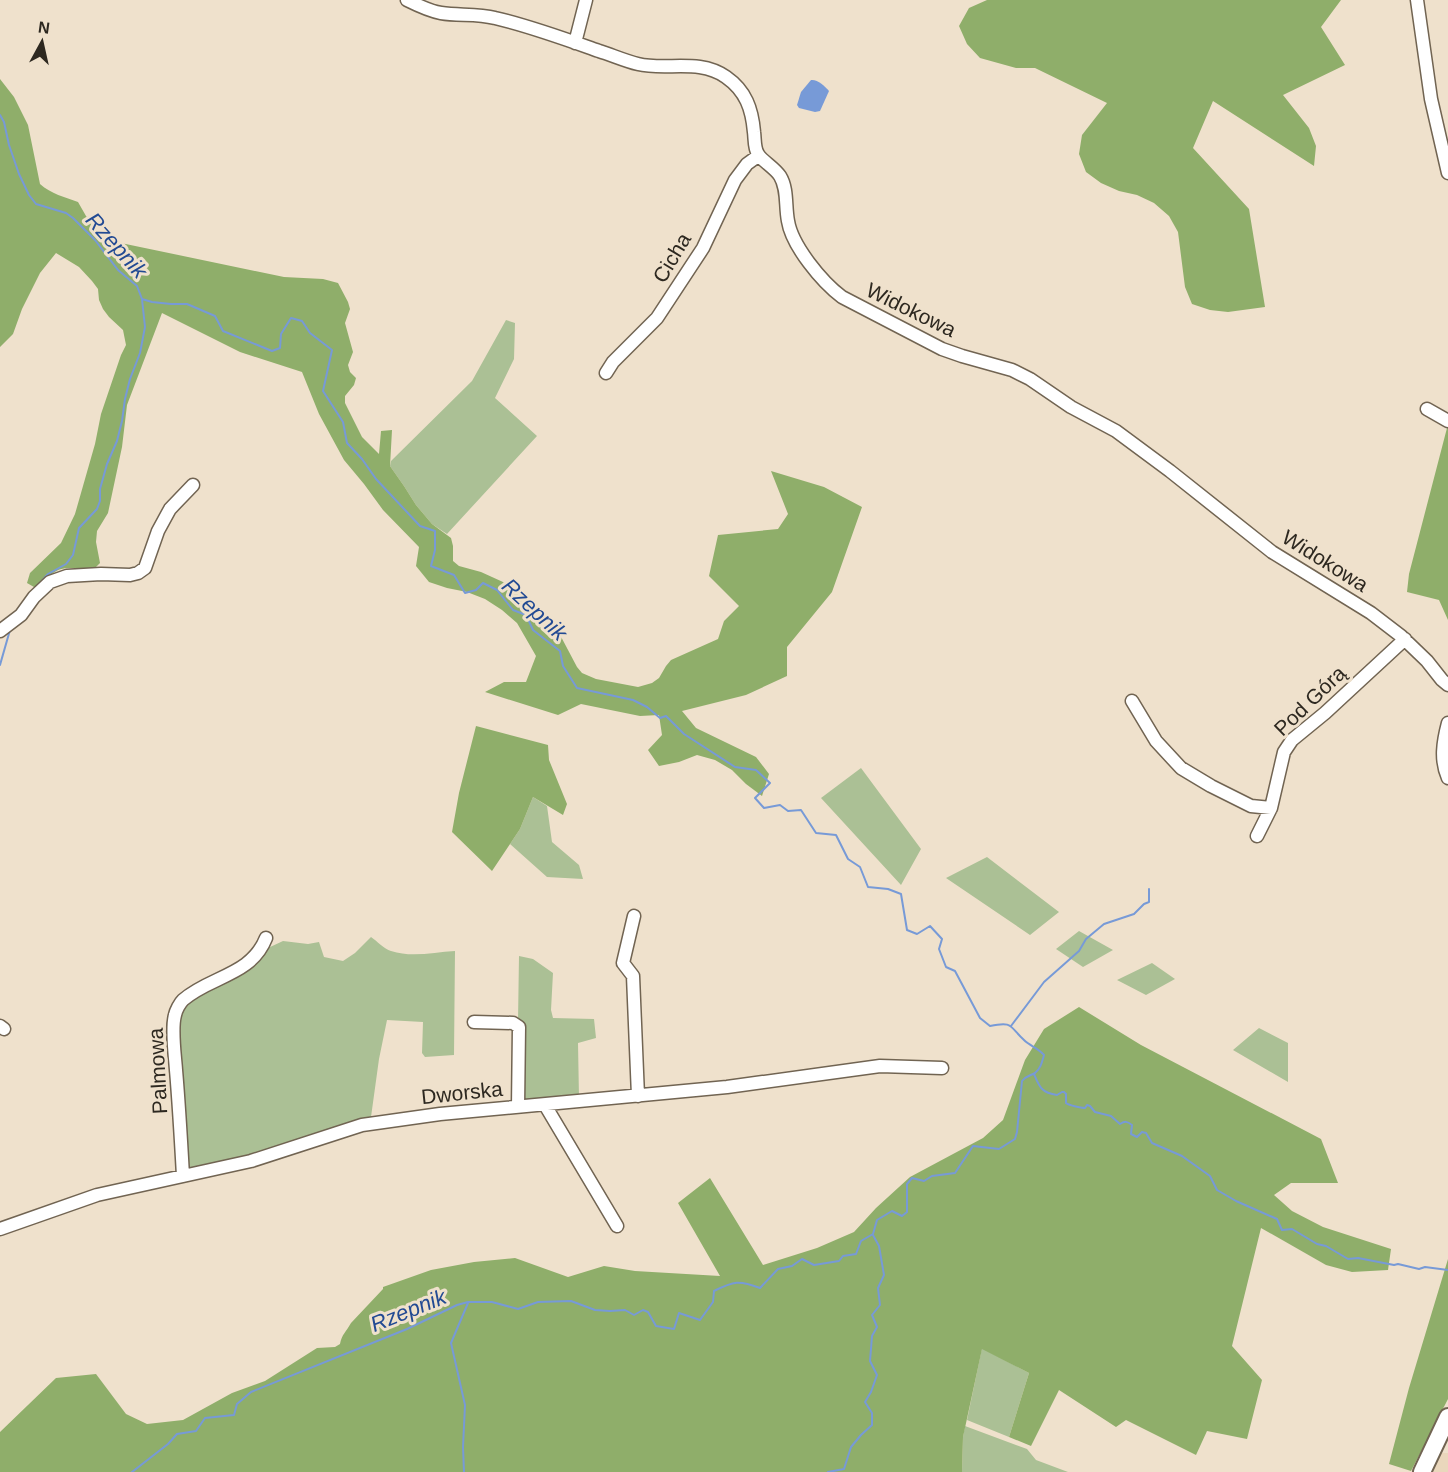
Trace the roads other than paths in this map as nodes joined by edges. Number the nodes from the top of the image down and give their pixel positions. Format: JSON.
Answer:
{"nodes":[{"id":1,"x":407,"y":0,"type":"edge"},
{"id":2,"x":586,"y":0,"type":"edge"},
{"id":3,"x":1417,"y":0,"type":"edge"},
{"id":4,"x":575,"y":43,"type":"junction"},
{"id":5,"x":758,"y":156,"type":"junction"},
{"id":6,"x":1448,"y":173,"type":"edge"},
{"id":7,"x":606,"y":373,"type":"dead end"},
{"id":8,"x":1428,"y":409,"type":"dead end"},
{"id":9,"x":1448,"y":421,"type":"edge"},
{"id":10,"x":193,"y":485,"type":"dead end"},
{"id":11,"x":0,"y":631,"type":"edge"},
{"id":12,"x":1405,"y":639,"type":"junction"},
{"id":13,"x":1448,"y":685,"type":"edge"},
{"id":14,"x":1132,"y":701,"type":"dead end"},
{"id":15,"x":1448,"y":723,"type":"edge"},
{"id":16,"x":1448,"y":778,"type":"edge"},
{"id":17,"x":1270,"y":808,"type":"junction"},
{"id":18,"x":1257,"y":836,"type":"dead end"},
{"id":19,"x":634,"y":916,"type":"dead end"},
{"id":20,"x":266,"y":938,"type":"dead end"},
{"id":21,"x":474,"y":1022,"type":"dead end"},
{"id":22,"x":942,"y":1068,"type":"dead end"},
{"id":23,"x":638,"y":1096,"type":"junction"},
{"id":24,"x":545,"y":1105,"type":"junction"},
{"id":25,"x":518,"y":1107,"type":"junction"},
{"id":26,"x":183,"y":1176,"type":"junction"},
{"id":27,"x":617,"y":1226,"type":"dead end"},
{"id":28,"x":0,"y":1229,"type":"edge"},
{"id":29,"x":1448,"y":1417,"type":"edge"},
{"id":30,"x":1422,"y":1472,"type":"edge"}],
"edges":[{"from":1,"to":4,"type":"street"},
{"from":2,"to":4,"type":"street"},
{"from":3,"to":6,"type":"street"},
{"from":4,"to":5,"type":"street"},
{"from":5,"to":7,"type":"street","name":"Cicha"},
{"from":5,"to":12,"type":"street","name":"Widokowa"},
{"from":8,"to":9,"type":"street"},
{"from":10,"to":11,"type":"street"},
{"from":12,"to":13,"type":"street","name":"Widokowa"},
{"from":12,"to":17,"type":"street","name":"Pod Górą"},
{"from":14,"to":17,"type":"street"},
{"from":15,"to":16,"type":"street"},
{"from":17,"to":18,"type":"street","name":"Pod Górą"},
{"from":19,"to":23,"type":"street"},
{"from":20,"to":26,"type":"street","name":"Palmowa"},
{"from":21,"to":25,"type":"street"},
{"from":22,"to":23,"type":"street","name":"Dworska"},
{"from":23,"to":24,"type":"street","name":"Dworska"},
{"from":24,"to":25,"type":"street","name":"Dworska"},
{"from":24,"to":27,"type":"street"},
{"from":25,"to":26,"type":"street","name":"Dworska"},
{"from":26,"to":28,"type":"street","name":"Dworska"},
{"from":29,"to":30,"type":"highway"}]}
